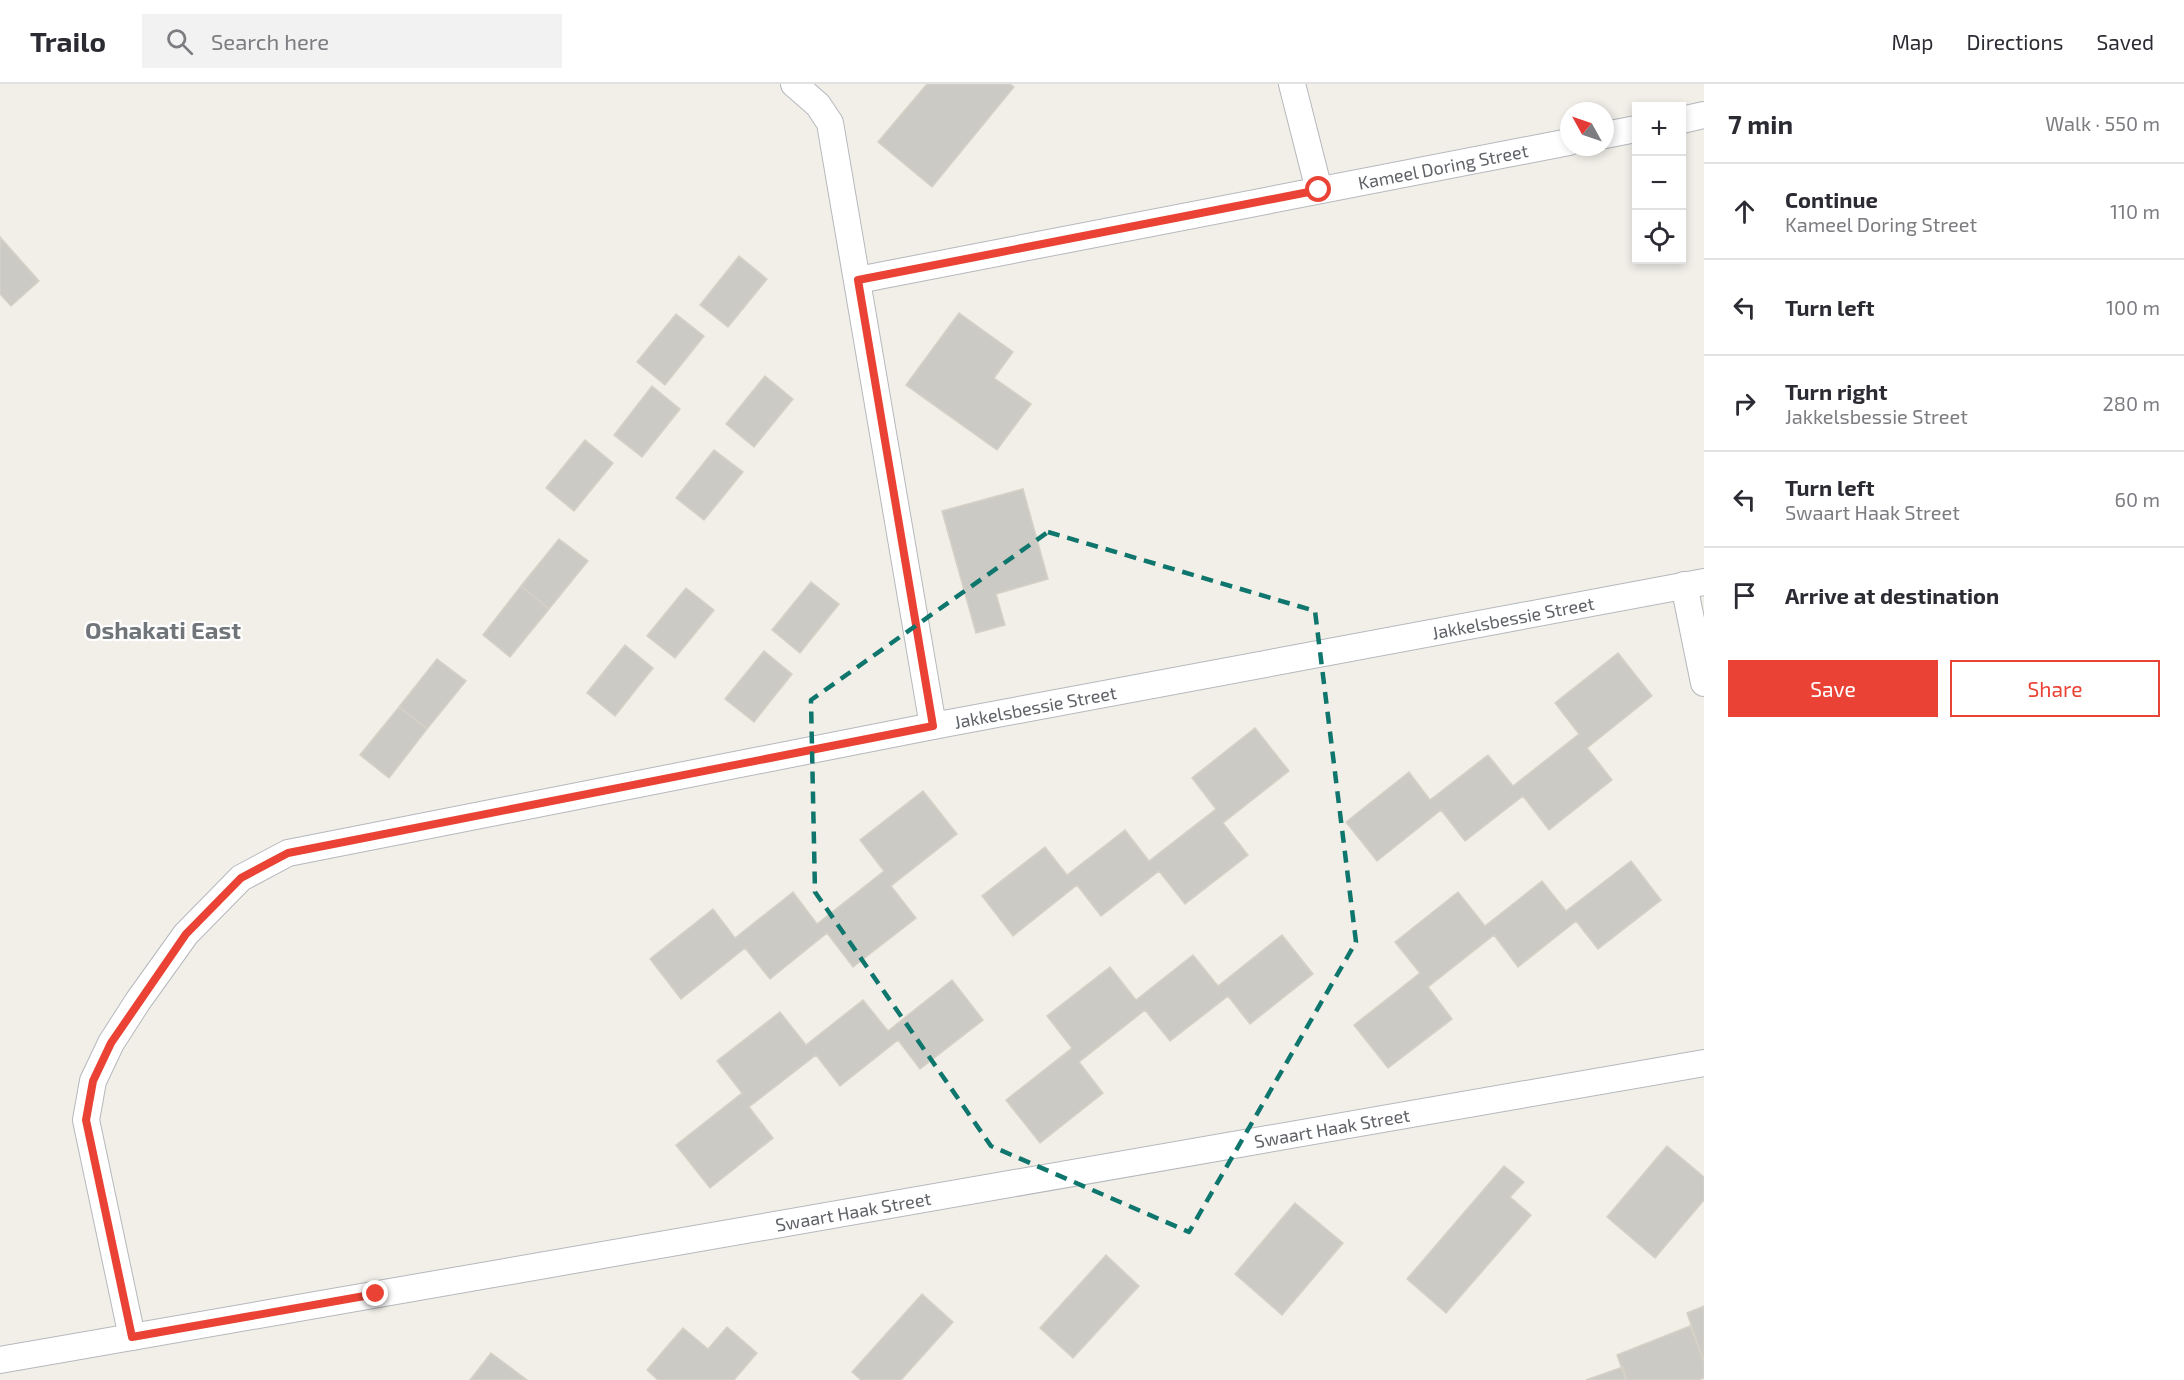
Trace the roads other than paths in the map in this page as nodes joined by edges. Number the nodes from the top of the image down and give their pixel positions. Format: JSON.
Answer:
{"nodes":[{"id":1,"x":794,"y":84,"type":"edge"},
{"id":2,"x":1292,"y":84,"type":"edge"},
{"id":3,"x":1704,"y":116,"type":"edge"},
{"id":4,"x":1686,"y":119,"type":"edge"},
{"id":5,"x":1632,"y":130,"type":"edge"},
{"id":6,"x":1614,"y":133,"type":"edge"},
{"id":7,"x":1560,"y":144,"type":"edge"},
{"id":8,"x":1319,"y":190,"type":"junction"},
{"id":9,"x":858,"y":280,"type":"junction"},
{"id":10,"x":1694,"y":584,"type":"edge"},
{"id":11,"x":1704,"y":683,"type":"edge"},
{"id":12,"x":933,"y":726,"type":"junction"},
{"id":13,"x":1704,"y":1063,"type":"edge"},
{"id":14,"x":132,"y":1337,"type":"junction"},
{"id":15,"x":0,"y":1360,"type":"edge"}],
"edges":[{"from":1,"to":9,"type":"street"},
{"from":2,"to":8,"type":"street"},
{"from":3,"to":4,"type":"street"},
{"from":5,"to":6,"type":"street"},
{"from":7,"to":8,"type":"street","name":"Kameel Doring Street"},
{"from":8,"to":9,"type":"street","name":"Kameel Doring Street"},
{"from":9,"to":12,"type":"street"},
{"from":10,"to":11,"type":"street"},
{"from":10,"to":12,"type":"street","name":"Jakkelsbessie Street"},
{"from":12,"to":14,"type":"street","name":"Jakkelsbessie Street"},
{"from":13,"to":14,"type":"street","name":"Swaart Haak Street"},
{"from":14,"to":15,"type":"street","name":"Swaart Haak Street"}]}
